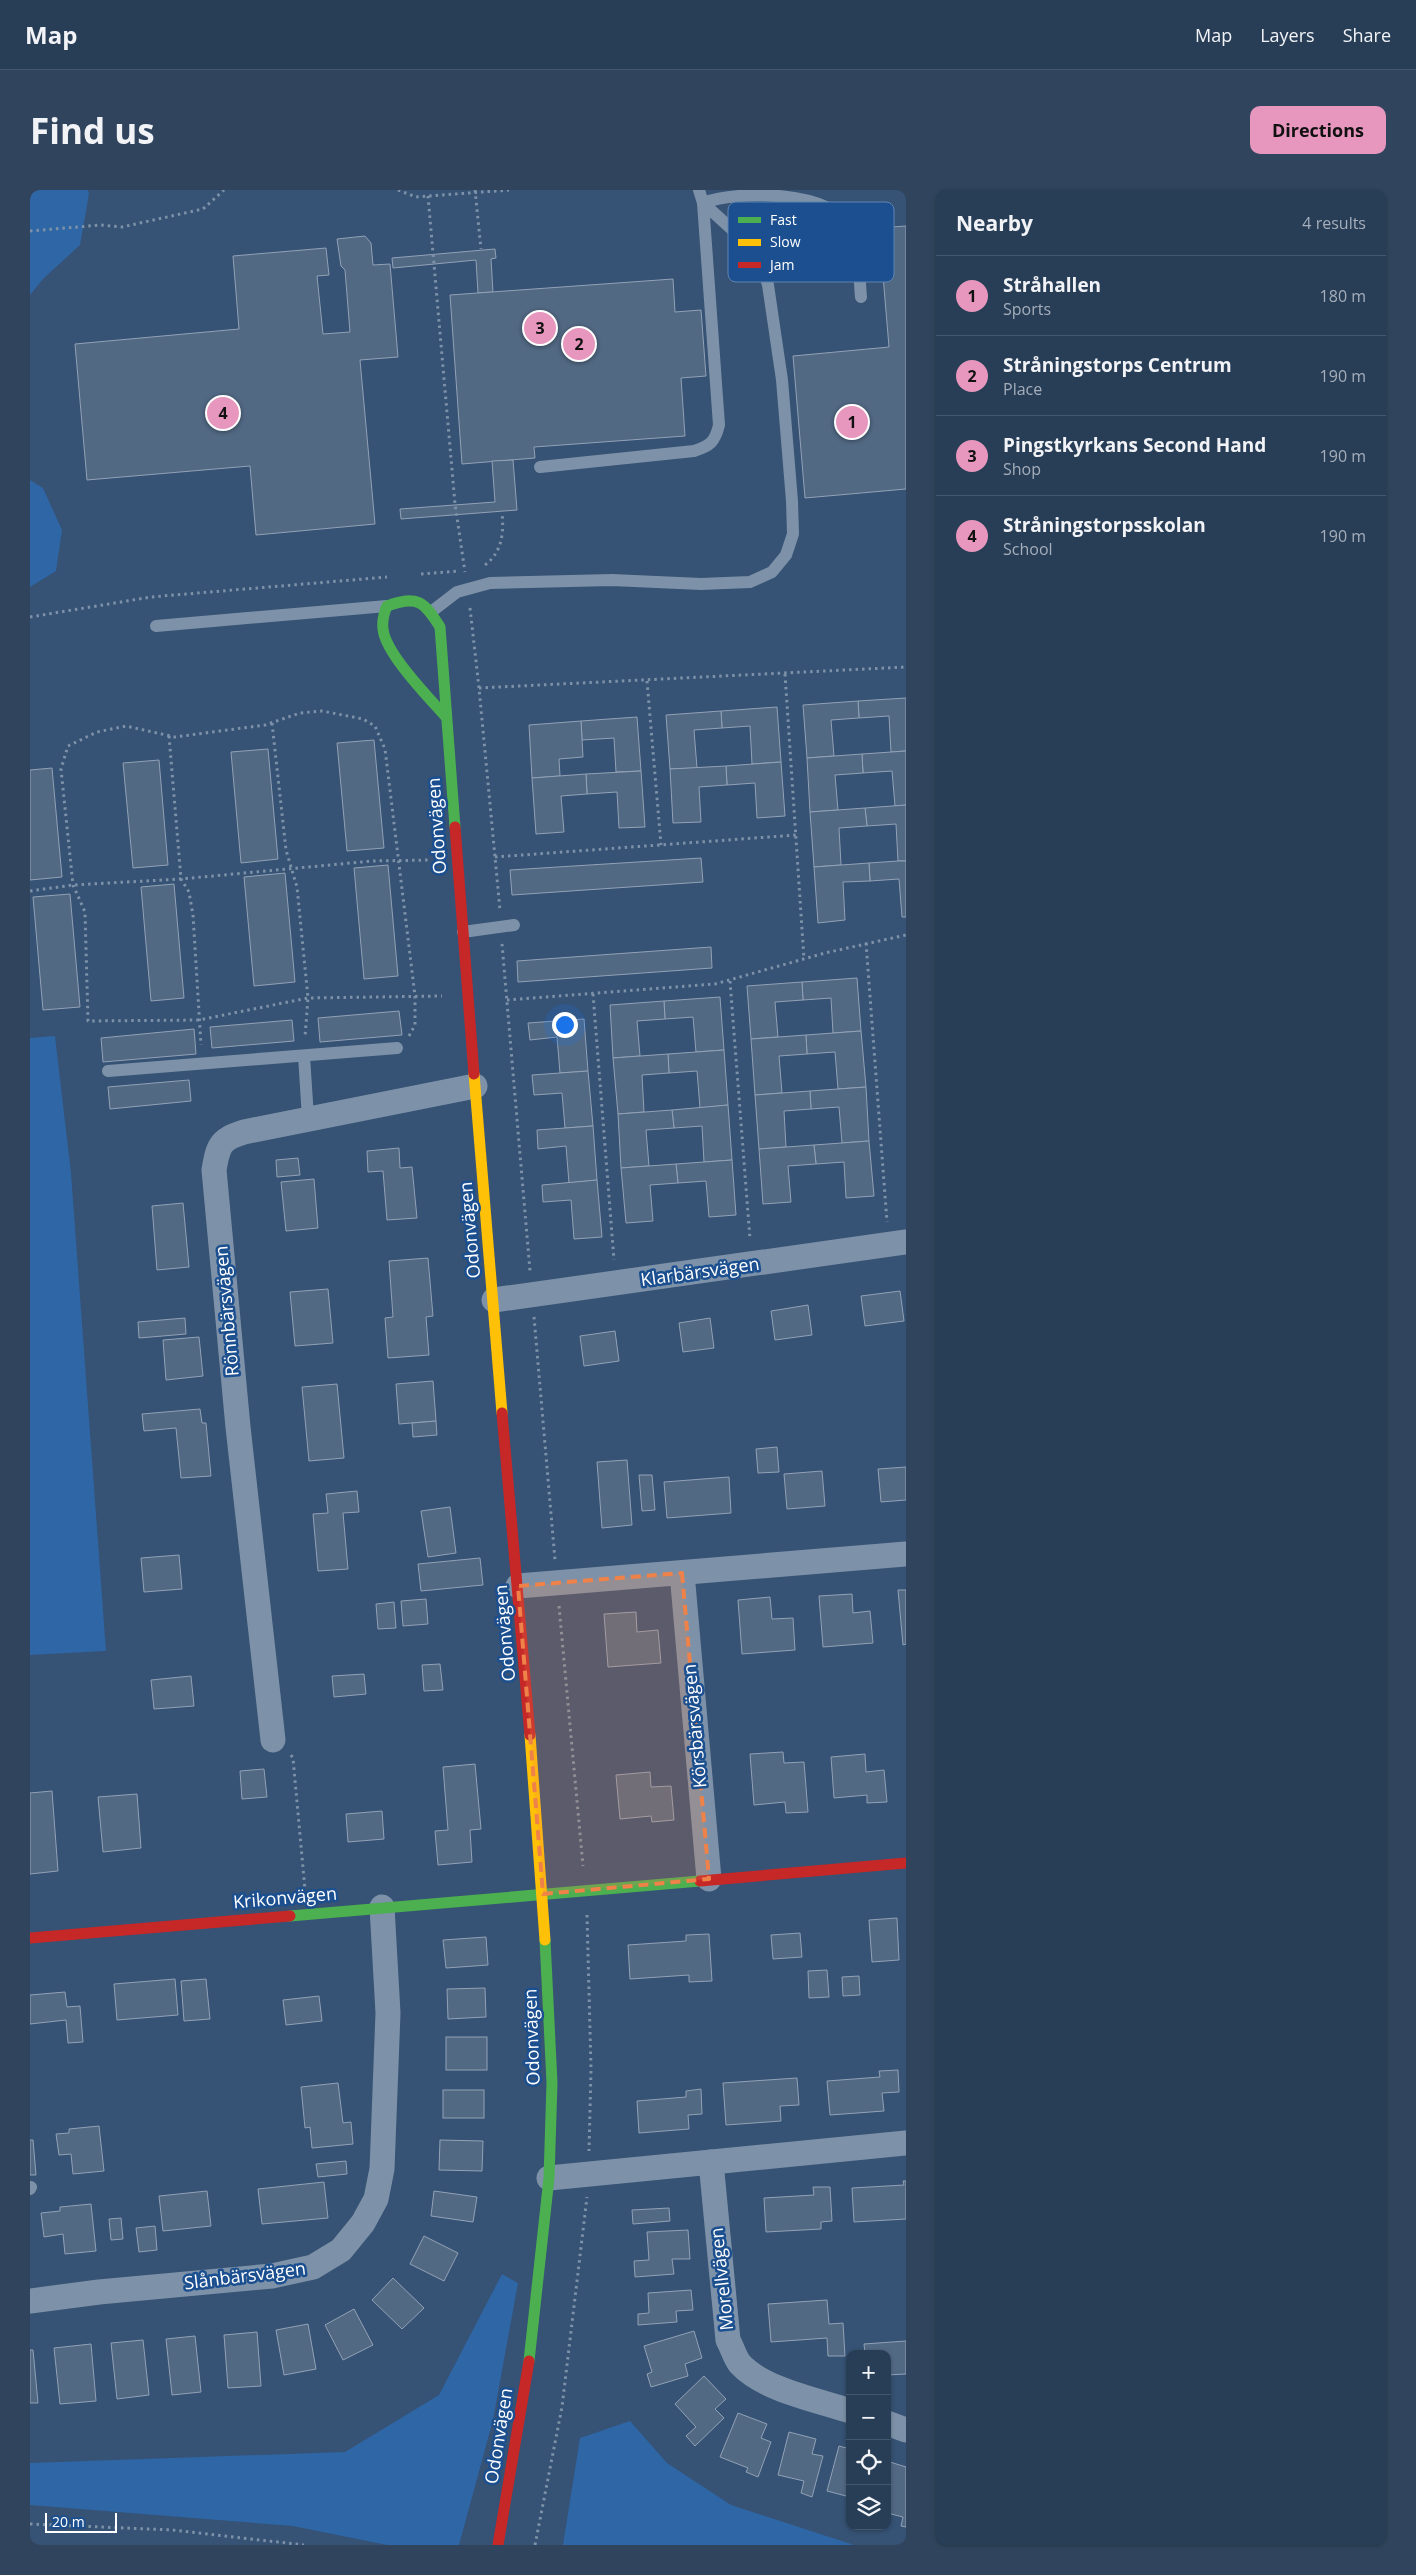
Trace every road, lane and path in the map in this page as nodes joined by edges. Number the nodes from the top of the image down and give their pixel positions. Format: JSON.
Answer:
{"nodes":[{"id":1,"x":224,"y":190,"type":"edge"},
{"id":2,"x":398,"y":190,"type":"edge"},
{"id":3,"x":508,"y":190,"type":"edge"},
{"id":4,"x":699,"y":190,"type":"edge"},
{"id":5,"x":475,"y":191,"type":"edge"},
{"id":6,"x":428,"y":196,"type":"junction"},
{"id":7,"x":817,"y":202,"type":"edge"},
{"id":8,"x":703,"y":203,"type":"junction"},
{"id":9,"x":728,"y":226,"type":"edge"},
{"id":10,"x":30,"y":231,"type":"edge"},
{"id":11,"x":482,"y":249,"type":"dead end"},
{"id":12,"x":767,"y":282,"type":"edge"},
{"id":13,"x":859,"y":282,"type":"edge"},
{"id":14,"x":861,"y":297,"type":"dead end"},
{"id":15,"x":540,"y":467,"type":"dead end"},
{"id":16,"x":502,"y":512,"type":"dead end"},
{"id":17,"x":484,"y":566,"type":"dead end"},
{"id":18,"x":474,"y":568,"type":"dead end"},
{"id":19,"x":464,"y":570,"type":"junction"},
{"id":20,"x":415,"y":574,"type":"dead end"},
{"id":21,"x":396,"y":576,"type":"dead end"},
{"id":22,"x":387,"y":606,"type":"junction"},
{"id":23,"x":431,"y":612,"type":"junction"},
{"id":24,"x":30,"y":617,"type":"edge"},
{"id":25,"x":156,"y":626,"type":"dead end"},
{"id":26,"x":906,"y":667,"type":"edge"},
{"id":27,"x":785,"y":674,"type":"junction"},
{"id":28,"x":647,"y":681,"type":"junction"},
{"id":29,"x":479,"y":688,"type":"dead end"},
{"id":30,"x":446,"y":717,"type":"junction"},
{"id":31,"x":272,"y":723,"type":"junction"},
{"id":32,"x":169,"y":736,"type":"junction"},
{"id":33,"x":796,"y":835,"type":"junction"},
{"id":34,"x":661,"y":845,"type":"junction"},
{"id":35,"x":495,"y":856,"type":"dead end"},
{"id":36,"x":457,"y":858,"type":"junction"},
{"id":37,"x":399,"y":862,"type":"junction"},
{"id":38,"x":291,"y":868,"type":"junction"},
{"id":39,"x":181,"y":879,"type":"junction"},
{"id":40,"x":73,"y":885,"type":"junction"},
{"id":41,"x":30,"y":891,"type":"edge"},
{"id":42,"x":514,"y":924,"type":"dead end"},
{"id":43,"x":463,"y":932,"type":"junction"},
{"id":44,"x":906,"y":935,"type":"edge"},
{"id":45,"x":866,"y":943,"type":"junction"},
{"id":46,"x":804,"y":960,"type":"junction"},
{"id":47,"x":730,"y":981,"type":"junction"},
{"id":48,"x":592,"y":994,"type":"junction"},
{"id":49,"x":415,"y":996,"type":"junction"},
{"id":50,"x":468,"y":996,"type":"junction"},
{"id":51,"x":308,"y":998,"type":"junction"},
{"id":52,"x":507,"y":1000,"type":"dead end"},
{"id":53,"x":199,"y":1020,"type":"junction"},
{"id":54,"x":397,"y":1048,"type":"joint"},
{"id":55,"x":304,"y":1056,"type":"junction"},
{"id":56,"x":202,"y":1064,"type":"junction"},
{"id":57,"x":108,"y":1071,"type":"dead end"},
{"id":58,"x":475,"y":1086,"type":"junction"},
{"id":59,"x":308,"y":1118,"type":"junction"},
{"id":60,"x":898,"y":1243,"type":"edge"},
{"id":61,"x":752,"y":1264,"type":"junction"},
{"id":62,"x":616,"y":1283,"type":"junction"},
{"id":63,"x":494,"y":1300,"type":"junction"},
{"id":64,"x":906,"y":1554,"type":"edge"},
{"id":65,"x":682,"y":1573,"type":"junction"},
{"id":66,"x":518,"y":1586,"type":"junction"},
{"id":67,"x":273,"y":1740,"type":"joint"},
{"id":68,"x":906,"y":1863,"type":"edge"},
{"id":69,"x":709,"y":1880,"type":"junction"},
{"id":70,"x":543,"y":1894,"type":"junction"},
{"id":71,"x":382,"y":1907,"type":"junction"},
{"id":72,"x":306,"y":1914,"type":"junction"},
{"id":73,"x":30,"y":1938,"type":"edge"},
{"id":74,"x":906,"y":2143,"type":"edge"},
{"id":75,"x":711,"y":2162,"type":"junction"},
{"id":76,"x":549,"y":2178,"type":"junction"},
{"id":77,"x":30,"y":2301,"type":"edge"},
{"id":78,"x":846,"y":2410,"type":"edge"},
{"id":79,"x":891,"y":2425,"type":"edge"},
{"id":80,"x":906,"y":2430,"type":"edge"},
{"id":81,"x":30,"y":2524,"type":"edge"},
{"id":82,"x":304,"y":2545,"type":"edge"},
{"id":83,"x":498,"y":2545,"type":"edge"}],
"edges":[{"from":1,"to":10,"type":"path"},
{"from":2,"to":6,"type":"path"},
{"from":3,"to":5,"type":"path"},
{"from":4,"to":8,"type":"lane"},
{"from":5,"to":6,"type":"path"},
{"from":5,"to":11,"type":"path"},
{"from":6,"to":19,"type":"path"},
{"from":7,"to":8,"type":"lane"},
{"from":8,"to":9,"type":"lane"},
{"from":8,"to":15,"type":"lane"},
{"from":12,"to":23,"type":"lane"},
{"from":13,"to":14,"type":"lane"},
{"from":16,"to":17,"type":"path"},
{"from":18,"to":19,"type":"path"},
{"from":19,"to":20,"type":"path"},
{"from":21,"to":24,"type":"path"},
{"from":22,"to":23,"type":"street"},
{"from":22,"to":25,"type":"lane"},
{"from":22,"to":30,"type":"street"},
{"from":23,"to":30,"type":"street","name":"Odonvägen"},
{"from":26,"to":27,"type":"path"},
{"from":27,"to":28,"type":"path"},
{"from":27,"to":33,"type":"path"},
{"from":28,"to":29,"type":"path"},
{"from":28,"to":34,"type":"path"},
{"from":30,"to":36,"type":"street","name":"Odonvägen"},
{"from":31,"to":32,"type":"path"},
{"from":31,"to":37,"type":"path"},
{"from":31,"to":38,"type":"path"},
{"from":32,"to":39,"type":"path"},
{"from":32,"to":40,"type":"path"},
{"from":33,"to":34,"type":"path"},
{"from":33,"to":46,"type":"path"},
{"from":34,"to":35,"type":"path"},
{"from":36,"to":37,"type":"path"},
{"from":36,"to":43,"type":"street","name":"Odonvägen"},
{"from":37,"to":38,"type":"path"},
{"from":37,"to":49,"type":"path"},
{"from":38,"to":39,"type":"path"},
{"from":38,"to":51,"type":"path"},
{"from":39,"to":40,"type":"path"},
{"from":39,"to":53,"type":"path"},
{"from":40,"to":41,"type":"path"},
{"from":40,"to":53,"type":"path"},
{"from":42,"to":43,"type":"lane"},
{"from":43,"to":50,"type":"street","name":"Odonvägen"},
{"from":44,"to":45,"type":"path"},
{"from":45,"to":46,"type":"path"},
{"from":45,"to":60,"type":"path"},
{"from":46,"to":47,"type":"path"},
{"from":47,"to":48,"type":"path"},
{"from":47,"to":61,"type":"path"},
{"from":48,"to":52,"type":"path"},
{"from":48,"to":62,"type":"path"},
{"from":49,"to":50,"type":"path"},
{"from":49,"to":51,"type":"path"},
{"from":49,"to":54,"type":"path"},
{"from":50,"to":58,"type":"street","name":"Odonvägen"},
{"from":51,"to":53,"type":"path"},
{"from":51,"to":55,"type":"path"},
{"from":53,"to":56,"type":"path"},
{"from":54,"to":55,"type":"lane"},
{"from":55,"to":56,"type":"lane"},
{"from":55,"to":59,"type":"lane"},
{"from":56,"to":57,"type":"lane"},
{"from":58,"to":59,"type":"street","name":"Rönnbärsvägen"},
{"from":58,"to":63,"type":"street","name":"Odonvägen"},
{"from":59,"to":67,"type":"street","name":"Rönnbärsvägen"},
{"from":60,"to":61,"type":"street","name":"Klarbärsvägen"},
{"from":61,"to":62,"type":"street","name":"Klarbärsvägen"},
{"from":62,"to":63,"type":"street","name":"Klarbärsvägen"},
{"from":63,"to":66,"type":"street","name":"Odonvägen"},
{"from":64,"to":65,"type":"street"},
{"from":65,"to":66,"type":"street"},
{"from":65,"to":69,"type":"street","name":"Körsbärsvägen"},
{"from":66,"to":70,"type":"street","name":"Odonvägen"},
{"from":67,"to":72,"type":"path"},
{"from":68,"to":69,"type":"street"},
{"from":69,"to":70,"type":"street"},
{"from":70,"to":71,"type":"street","name":"Krikonvägen"},
{"from":70,"to":76,"type":"street","name":"Odonvägen"},
{"from":71,"to":72,"type":"street","name":"Krikonvägen"},
{"from":71,"to":77,"type":"street","name":"Slånbärsvägen"},
{"from":72,"to":73,"type":"street","name":"Krikonvägen"},
{"from":74,"to":75,"type":"street"},
{"from":75,"to":76,"type":"street"},
{"from":75,"to":78,"type":"street","name":"Morellvägen"},
{"from":76,"to":83,"type":"street","name":"Odonvägen"},
{"from":79,"to":80,"type":"street"},
{"from":81,"to":82,"type":"path"}]}
